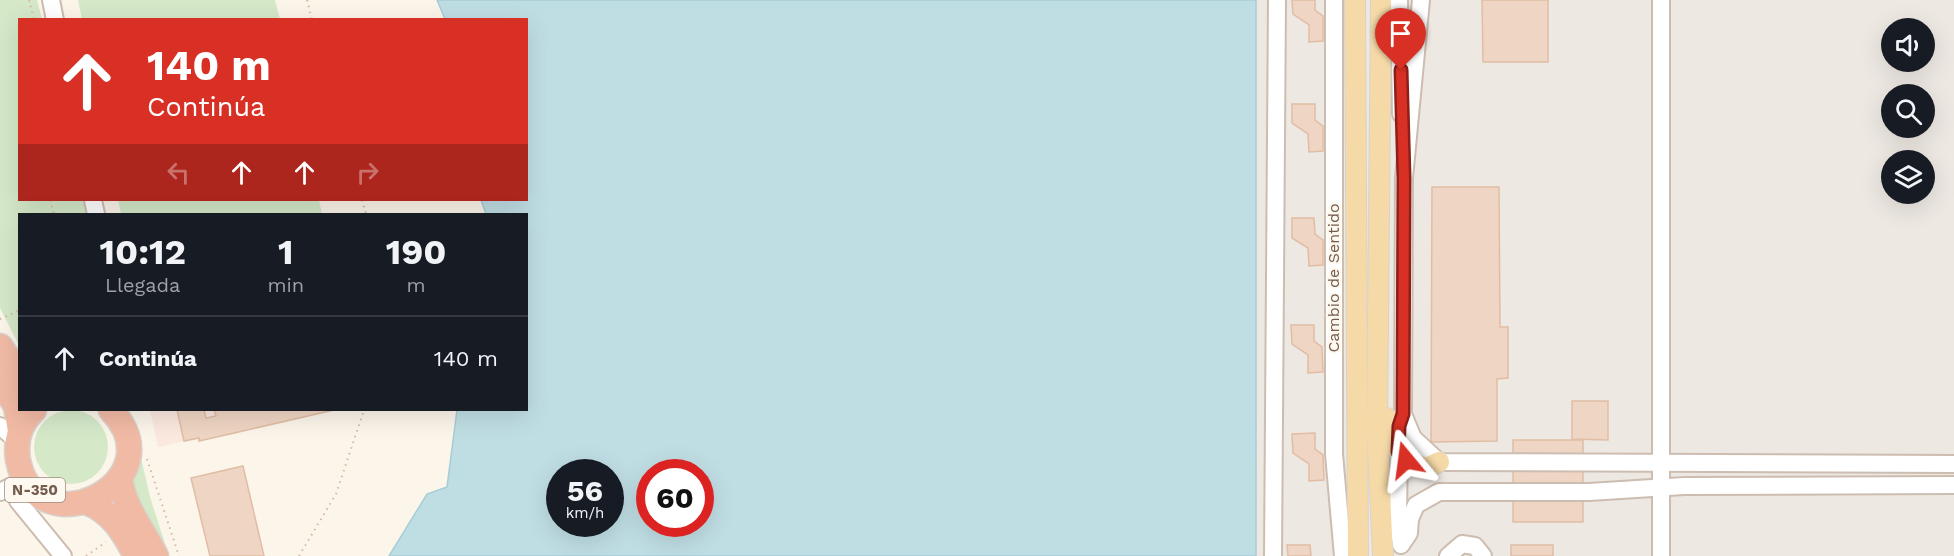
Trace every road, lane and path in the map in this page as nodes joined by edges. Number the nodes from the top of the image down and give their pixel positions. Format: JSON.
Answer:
{"nodes":[{"id":1,"x":29,"y":0,"type":"edge"},
{"id":2,"x":51,"y":0,"type":"edge"},
{"id":3,"x":307,"y":0,"type":"edge"},
{"id":4,"x":1277,"y":0,"type":"edge"},
{"id":5,"x":1334,"y":0,"type":"edge"},
{"id":6,"x":1399,"y":0,"type":"edge"},
{"id":7,"x":1405,"y":0,"type":"edge"},
{"id":8,"x":1421,"y":0,"type":"edge"},
{"id":9,"x":1661,"y":0,"type":"edge"},
{"id":10,"x":1355,"y":8,"type":"edge"},
{"id":11,"x":1381,"y":8,"type":"edge"},
{"id":12,"x":34,"y":18,"type":"edge"},
{"id":13,"x":55,"y":18,"type":"edge"},
{"id":14,"x":312,"y":18,"type":"edge"},
{"id":15,"x":1401,"y":70,"type":"junction"},
{"id":16,"x":1404,"y":178,"type":"junction"},
{"id":17,"x":1378,"y":291,"type":"junction"},
{"id":18,"x":18,"y":311,"type":"edge"},
{"id":19,"x":0,"y":319,"type":"edge"},
{"id":20,"x":0,"y":346,"type":"edge"},
{"id":21,"x":18,"y":372,"type":"edge"},
{"id":22,"x":0,"y":381,"type":"edge"},
{"id":23,"x":33,"y":411,"type":"edge"},
{"id":24,"x":112,"y":411,"type":"edge"},
{"id":25,"x":364,"y":411,"type":"edge"},
{"id":26,"x":1403,"y":414,"type":"junction"},
{"id":27,"x":12,"y":433,"type":"edge"},
{"id":28,"x":1398,"y":452,"type":"junction"},
{"id":29,"x":146,"y":453,"type":"dead end"},
{"id":30,"x":1439,"y":462,"type":"junction"},
{"id":31,"x":1662,"y":463,"type":"junction"},
{"id":32,"x":1954,"y":464,"type":"edge"},
{"id":33,"x":120,"y":477,"type":"junction"},
{"id":34,"x":1954,"y":485,"type":"edge"},
{"id":35,"x":1661,"y":487,"type":"junction"},
{"id":36,"x":22,"y":490,"type":"junction"},
{"id":37,"x":0,"y":492,"type":"edge"},
{"id":38,"x":86,"y":502,"type":"junction"},
{"id":39,"x":122,"y":531,"type":"junction"},
{"id":40,"x":1401,"y":550,"type":"edge"},
{"id":41,"x":63,"y":556,"type":"edge"},
{"id":42,"x":86,"y":556,"type":"edge"},
{"id":43,"x":136,"y":556,"type":"edge"},
{"id":44,"x":156,"y":556,"type":"edge"},
{"id":45,"x":179,"y":556,"type":"edge"},
{"id":46,"x":299,"y":556,"type":"edge"},
{"id":47,"x":1273,"y":556,"type":"edge"},
{"id":48,"x":1342,"y":556,"type":"edge"},
{"id":49,"x":1358,"y":556,"type":"edge"},
{"id":50,"x":1383,"y":556,"type":"edge"},
{"id":51,"x":1448,"y":556,"type":"edge"},
{"id":52,"x":1483,"y":556,"type":"edge"},
{"id":53,"x":1661,"y":556,"type":"edge"}],
"edges":[{"from":1,"to":12,"type":"path"},
{"from":2,"to":13,"type":"street"},
{"from":3,"to":14,"type":"path"},
{"from":4,"to":47,"type":"street"},
{"from":5,"to":48,"type":"street","name":"Cambio de Sentido"},
{"from":6,"to":15,"type":"street"},
{"from":7,"to":15,"type":"street"},
{"from":8,"to":16,"type":"street"},
{"from":9,"to":31,"type":"street"},
{"from":10,"to":49,"type":"main road"},
{"from":11,"to":17,"type":"main road"},
{"from":15,"to":16,"type":"street"},
{"from":16,"to":26,"type":"street"},
{"from":17,"to":28,"type":"main road"},
{"from":17,"to":50,"type":"main road"},
{"from":18,"to":19,"type":"path"},
{"from":20,"to":21,"type":"highway"},
{"from":22,"to":27,"type":"highway","number":"N-350"},
{"from":23,"to":27,"type":"highway"},
{"from":24,"to":33,"type":"highway"},
{"from":25,"to":46,"type":"path"},
{"from":26,"to":28,"type":"street"},
{"from":26,"to":30,"type":"street"},
{"from":27,"to":36,"type":"highway","number":"N-350"},
{"from":28,"to":30,"type":"main road"},
{"from":28,"to":40,"type":"street"},
{"from":29,"to":45,"type":"path"},
{"from":30,"to":31,"type":"street"},
{"from":31,"to":32,"type":"street"},
{"from":31,"to":35,"type":"street"},
{"from":33,"to":38,"type":"highway","number":"N-350"},
{"from":33,"to":44,"type":"highway"},
{"from":34,"to":35,"type":"street"},
{"from":35,"to":40,"type":"street"},
{"from":35,"to":53,"type":"street"},
{"from":36,"to":37,"type":"street"},
{"from":36,"to":38,"type":"highway","number":"N-350"},
{"from":36,"to":41,"type":"street"},
{"from":38,"to":39,"type":"highway","number":"N-350"},
{"from":39,"to":42,"type":"path"},
{"from":39,"to":43,"type":"highway","number":"N-350"},
{"from":51,"to":52,"type":"street"}]}
